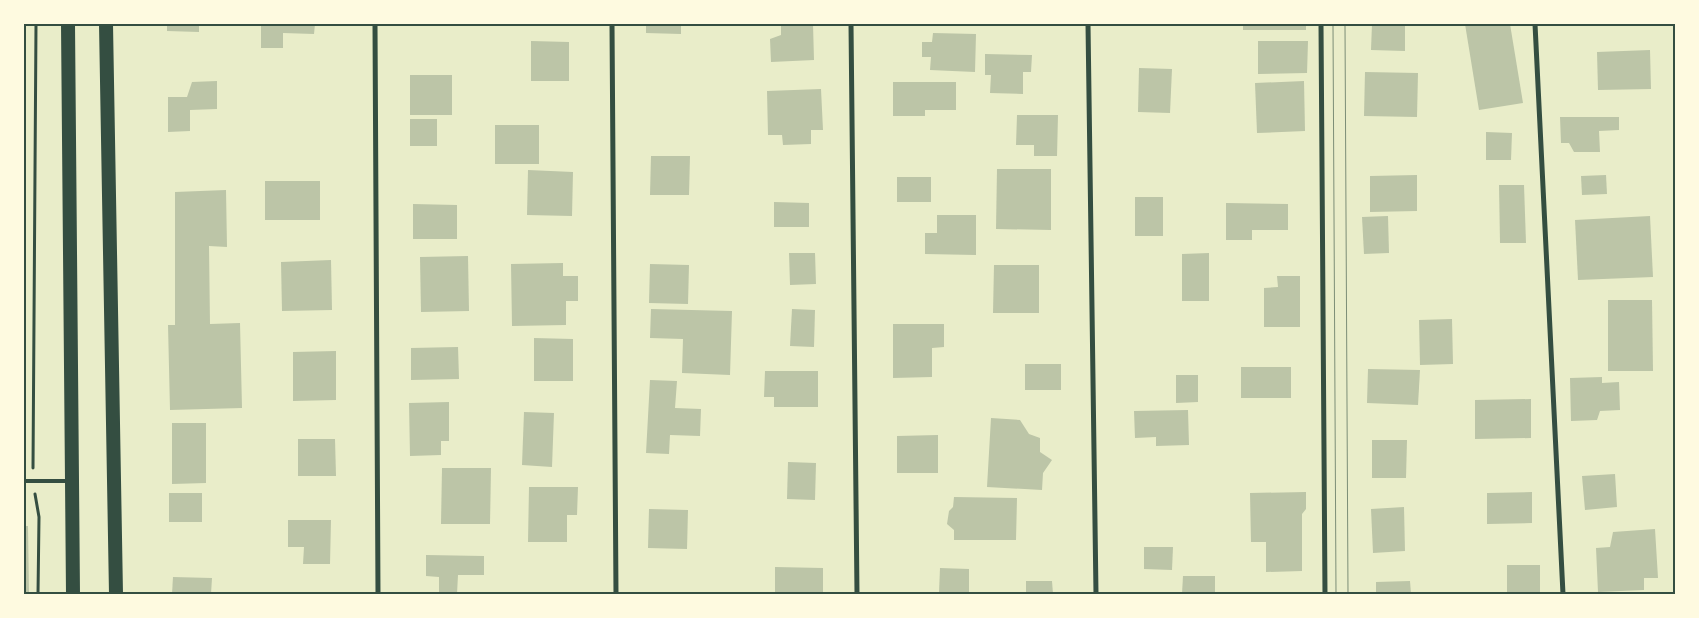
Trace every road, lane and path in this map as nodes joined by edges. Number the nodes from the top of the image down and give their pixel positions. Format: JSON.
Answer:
{"nodes":[{"id":1,"x":36,"y":24,"type":"edge"},
{"id":2,"x":68,"y":24,"type":"edge"},
{"id":3,"x":106,"y":24,"type":"edge"},
{"id":4,"x":375,"y":24,"type":"edge"},
{"id":5,"x":612,"y":24,"type":"edge"},
{"id":6,"x":851,"y":24,"type":"edge"},
{"id":7,"x":1088,"y":24,"type":"edge"},
{"id":8,"x":1321,"y":24,"type":"edge"},
{"id":9,"x":1534,"y":24,"type":"edge"},
{"id":10,"x":24,"y":481,"type":"edge"},
{"id":11,"x":33,"y":481,"type":"junction"},
{"id":12,"x":72,"y":481,"type":"junction"},
{"id":13,"x":38,"y":594,"type":"edge"},
{"id":14,"x":73,"y":594,"type":"edge"},
{"id":15,"x":116,"y":594,"type":"edge"},
{"id":16,"x":378,"y":594,"type":"edge"},
{"id":17,"x":616,"y":594,"type":"edge"},
{"id":18,"x":857,"y":594,"type":"edge"},
{"id":19,"x":1096,"y":594,"type":"edge"},
{"id":20,"x":1324,"y":594,"type":"edge"},
{"id":21,"x":1562,"y":594,"type":"edge"}],
"edges":[{"from":1,"to":11,"type":"path"},
{"from":2,"to":12,"type":"highway"},
{"from":3,"to":15,"type":"highway"},
{"from":4,"to":16,"type":"street"},
{"from":5,"to":17,"type":"street"},
{"from":6,"to":18,"type":"street"},
{"from":7,"to":19,"type":"street"},
{"from":8,"to":20,"type":"street"},
{"from":9,"to":21,"type":"street"},
{"from":10,"to":11,"type":"lane"},
{"from":11,"to":12,"type":"lane"},
{"from":11,"to":13,"type":"path"},
{"from":12,"to":14,"type":"highway"}]}
